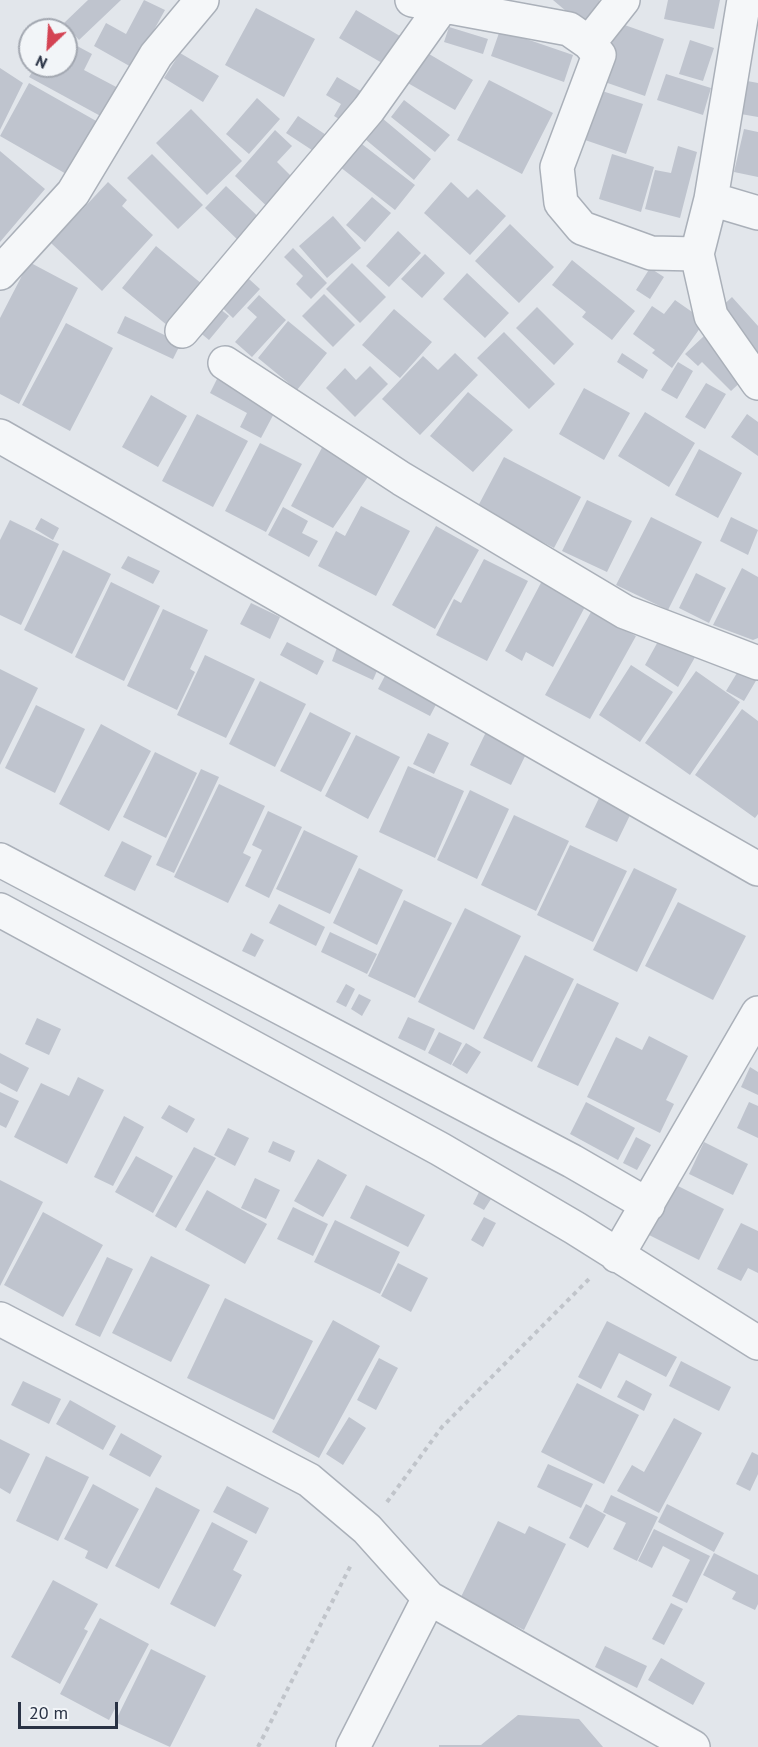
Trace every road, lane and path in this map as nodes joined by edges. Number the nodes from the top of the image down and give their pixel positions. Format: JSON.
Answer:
{"nodes":[{"id":1,"x":202,"y":0,"type":"edge"},
{"id":2,"x":623,"y":0,"type":"edge"},
{"id":3,"x":744,"y":0,"type":"edge"},
{"id":4,"x":420,"y":1,"type":"edge"},
{"id":5,"x":589,"y":43,"type":"junction"},
{"id":6,"x":711,"y":199,"type":"junction"},
{"id":7,"x":758,"y":213,"type":"edge"},
{"id":8,"x":697,"y":254,"type":"junction"},
{"id":9,"x":0,"y":273,"type":"edge"},
{"id":10,"x":182,"y":331,"type":"dead end"},
{"id":11,"x":225,"y":363,"type":"dead end"},
{"id":12,"x":758,"y":383,"type":"edge"},
{"id":13,"x":0,"y":436,"type":"edge"},
{"id":14,"x":758,"y":663,"type":"edge"},
{"id":15,"x":0,"y":860,"type":"edge"},
{"id":16,"x":758,"y":869,"type":"edge"},
{"id":17,"x":88,"y":906,"type":"junction"},
{"id":18,"x":0,"y":910,"type":"edge"},
{"id":19,"x":66,"y":946,"type":"junction"},
{"id":20,"x":758,"y":1013,"type":"edge"},
{"id":21,"x":648,"y":1205,"type":"junction"},
{"id":22,"x":617,"y":1256,"type":"junction"},
{"id":23,"x":0,"y":1319,"type":"edge"},
{"id":24,"x":758,"y":1343,"type":"edge"},
{"id":25,"x":367,"y":1529,"type":"junction"},
{"id":26,"x":429,"y":1598,"type":"junction"},
{"id":27,"x":258,"y":1747,"type":"edge"},
{"id":28,"x":353,"y":1747,"type":"edge"},
{"id":29,"x":693,"y":1747,"type":"edge"}],
"edges":[{"from":1,"to":9,"type":"street"},
{"from":2,"to":5,"type":"street"},
{"from":3,"to":6,"type":"street"},
{"from":4,"to":5,"type":"street"},
{"from":4,"to":10,"type":"street"},
{"from":5,"to":8,"type":"street"},
{"from":6,"to":7,"type":"street"},
{"from":6,"to":8,"type":"street"},
{"from":8,"to":12,"type":"street"},
{"from":11,"to":14,"type":"street"},
{"from":13,"to":16,"type":"street"},
{"from":15,"to":17,"type":"street"},
{"from":17,"to":19,"type":"street"},
{"from":17,"to":21,"type":"street"},
{"from":18,"to":19,"type":"street"},
{"from":19,"to":22,"type":"street"},
{"from":20,"to":21,"type":"street"},
{"from":21,"to":22,"type":"street"},
{"from":22,"to":24,"type":"street"},
{"from":22,"to":25,"type":"path"},
{"from":23,"to":25,"type":"street"},
{"from":25,"to":26,"type":"street"},
{"from":25,"to":27,"type":"path"},
{"from":26,"to":28,"type":"street"},
{"from":26,"to":29,"type":"street"}]}
